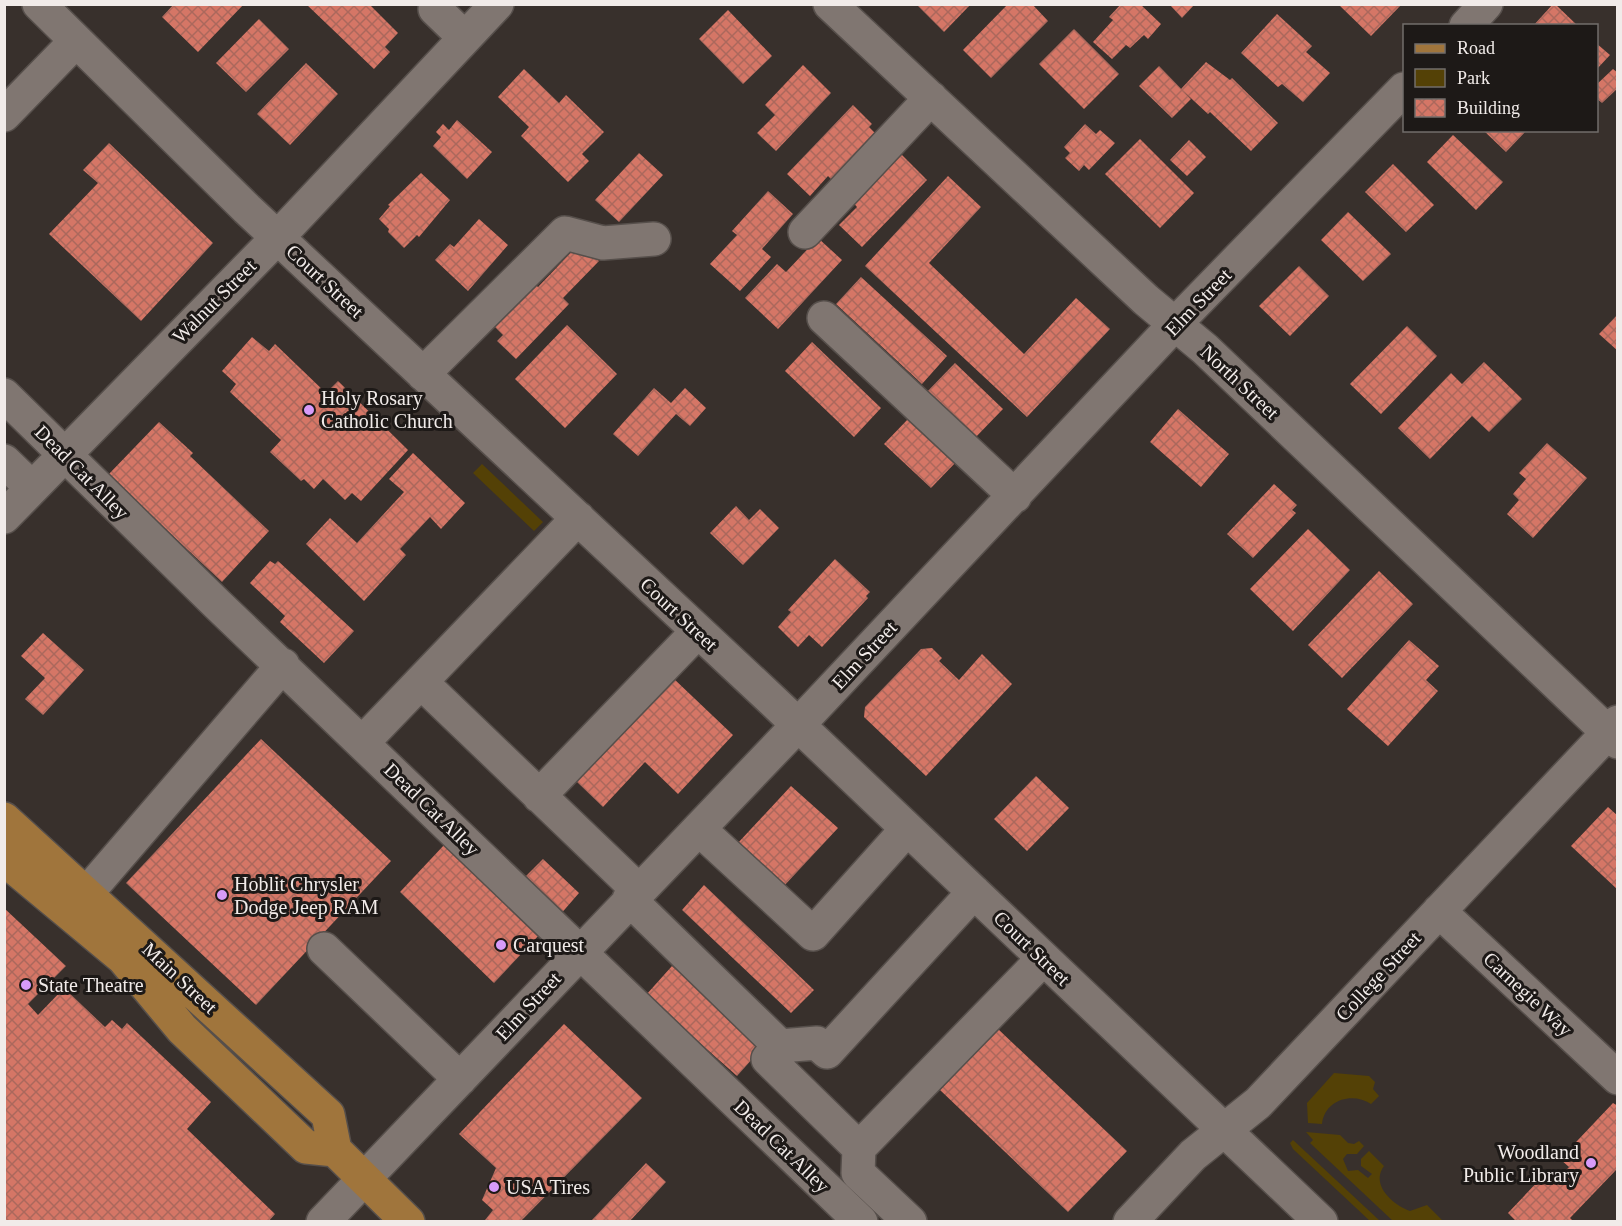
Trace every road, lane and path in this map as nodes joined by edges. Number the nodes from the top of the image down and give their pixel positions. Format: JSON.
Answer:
{"nodes":[{"id":1,"x":39,"y":4,"type":"edge"},
{"id":2,"x":497,"y":4,"type":"edge"},
{"id":3,"x":1486,"y":4,"type":"edge"},
{"id":4,"x":838,"y":7,"type":"edge"},
{"id":5,"x":435,"y":9,"type":"dead end"},
{"id":6,"x":1468,"y":24,"type":"edge"},
{"id":7,"x":465,"y":38,"type":"junction"},
{"id":8,"x":75,"y":42,"type":"junction"},
{"id":9,"x":1403,"y":90,"type":"edge"},
{"id":10,"x":931,"y":98,"type":"junction"},
{"id":11,"x":4,"y":115,"type":"edge"},
{"id":12,"x":805,"y":232,"type":"dead end"},
{"id":13,"x":278,"y":237,"type":"junction"},
{"id":14,"x":654,"y":239,"type":"dead end"},
{"id":15,"x":824,"y":318,"type":"dead end"},
{"id":16,"x":1175,"y":324,"type":"junction"},
{"id":17,"x":423,"y":374,"type":"junction"},
{"id":18,"x":4,"y":395,"type":"edge"},
{"id":19,"x":65,"y":454,"type":"junction"},
{"id":20,"x":4,"y":461,"type":"edge"},
{"id":21,"x":32,"y":488,"type":"junction"},
{"id":22,"x":1014,"y":496,"type":"junction"},
{"id":23,"x":4,"y":518,"type":"edge"},
{"id":24,"x":578,"y":518,"type":"junction"},
{"id":25,"x":698,"y":631,"type":"junction"},
{"id":26,"x":283,"y":665,"type":"junction"},
{"id":27,"x":422,"y":682,"type":"junction"},
{"id":28,"x":798,"y":725,"type":"junction"},
{"id":29,"x":1614,"y":732,"type":"edge"},
{"id":30,"x":363,"y":742,"type":"junction"},
{"id":31,"x":539,"y":796,"type":"junction"},
{"id":32,"x":4,"y":819,"type":"edge"},
{"id":33,"x":699,"y":829,"type":"junction"},
{"id":34,"x":907,"y":829,"type":"junction"},
{"id":35,"x":4,"y":859,"type":"edge"},
{"id":36,"x":87,"y":892,"type":"junction"},
{"id":37,"x":974,"y":892,"type":"junction"},
{"id":38,"x":633,"y":895,"type":"junction"},
{"id":39,"x":1439,"y":911,"type":"junction"},
{"id":40,"x":324,"y":949,"type":"dead end"},
{"id":41,"x":579,"y":951,"type":"junction"},
{"id":42,"x":1043,"y":959,"type":"junction"},
{"id":43,"x":774,"y":1052,"type":"junction"},
{"id":44,"x":1617,"y":1078,"type":"edge"},
{"id":45,"x":460,"y":1079,"type":"junction"},
{"id":46,"x":1224,"y":1130,"type":"junction"},
{"id":47,"x":859,"y":1148,"type":"junction"},
{"id":48,"x":334,"y":1150,"type":"junction"},
{"id":49,"x":363,"y":1180,"type":"junction"},
{"id":50,"x":1306,"y":1216,"type":"edge"},
{"id":51,"x":323,"y":1221,"type":"edge"},
{"id":52,"x":408,"y":1221,"type":"edge"},
{"id":53,"x":861,"y":1221,"type":"edge"},
{"id":54,"x":910,"y":1221,"type":"edge"},
{"id":55,"x":1130,"y":1221,"type":"edge"}],
"edges":[{"from":1,"to":8,"type":"street","name":"Court Street"},
{"from":2,"to":7,"type":"street","name":"Walnut Street"},
{"from":3,"to":6,"type":"street"},
{"from":4,"to":10,"type":"street","name":"North Street"},
{"from":5,"to":7,"type":"street"},
{"from":7,"to":13,"type":"street","name":"Walnut Street"},
{"from":8,"to":11,"type":"street"},
{"from":8,"to":13,"type":"street","name":"Court Street"},
{"from":9,"to":16,"type":"street","name":"Elm Street"},
{"from":10,"to":12,"type":"street"},
{"from":10,"to":16,"type":"street","name":"North Street"},
{"from":13,"to":17,"type":"street","name":"Court Street"},
{"from":13,"to":19,"type":"street","name":"Walnut Street"},
{"from":14,"to":17,"type":"street"},
{"from":15,"to":22,"type":"street"},
{"from":16,"to":22,"type":"street","name":"Elm Street"},
{"from":16,"to":29,"type":"street","name":"North Street"},
{"from":17,"to":24,"type":"street","name":"Court Street"},
{"from":18,"to":19,"type":"street","name":"Dead Cat Alley"},
{"from":19,"to":21,"type":"street","name":"Walnut Street"},
{"from":19,"to":26,"type":"street","name":"Dead Cat Alley"},
{"from":20,"to":21,"type":"street"},
{"from":21,"to":23,"type":"street","name":"Walnut Street"},
{"from":22,"to":28,"type":"street","name":"Elm Street"},
{"from":24,"to":25,"type":"street","name":"Court Street"},
{"from":24,"to":27,"type":"street"},
{"from":25,"to":28,"type":"street","name":"Court Street"},
{"from":25,"to":31,"type":"street"},
{"from":26,"to":30,"type":"street","name":"Dead Cat Alley"},
{"from":26,"to":36,"type":"street"},
{"from":27,"to":30,"type":"street"},
{"from":27,"to":31,"type":"street"},
{"from":28,"to":33,"type":"street","name":"Elm Street"},
{"from":28,"to":34,"type":"street","name":"Court Street"},
{"from":29,"to":39,"type":"street","name":"College Street"},
{"from":30,"to":41,"type":"street","name":"Dead Cat Alley"},
{"from":31,"to":38,"type":"street"},
{"from":32,"to":36,"type":"main road","name":"Main Street"},
{"from":33,"to":34,"type":"street"},
{"from":33,"to":38,"type":"street","name":"Elm Street"},
{"from":34,"to":37,"type":"street","name":"Court Street"},
{"from":35,"to":48,"type":"main road","name":"Main Street"},
{"from":36,"to":48,"type":"main road","name":"Main Street"},
{"from":37,"to":42,"type":"street","name":"Court Street"},
{"from":37,"to":43,"type":"street"},
{"from":38,"to":41,"type":"street","name":"Elm Street"},
{"from":38,"to":43,"type":"street"},
{"from":39,"to":44,"type":"street","name":"Carnegie Way"},
{"from":39,"to":46,"type":"street","name":"College Street"},
{"from":40,"to":45,"type":"street"},
{"from":41,"to":45,"type":"street","name":"Elm Street"},
{"from":41,"to":53,"type":"street","name":"Dead Cat Alley"},
{"from":42,"to":46,"type":"street","name":"Court Street"},
{"from":42,"to":47,"type":"street"},
{"from":43,"to":47,"type":"street"},
{"from":45,"to":49,"type":"street","name":"Elm Street"},
{"from":46,"to":50,"type":"street","name":"Court Street"},
{"from":46,"to":55,"type":"street","name":"College Street"},
{"from":47,"to":54,"type":"street"},
{"from":48,"to":49,"type":"main road"},
{"from":49,"to":51,"type":"street","name":"Elm Street"},
{"from":49,"to":52,"type":"main road"}]}
